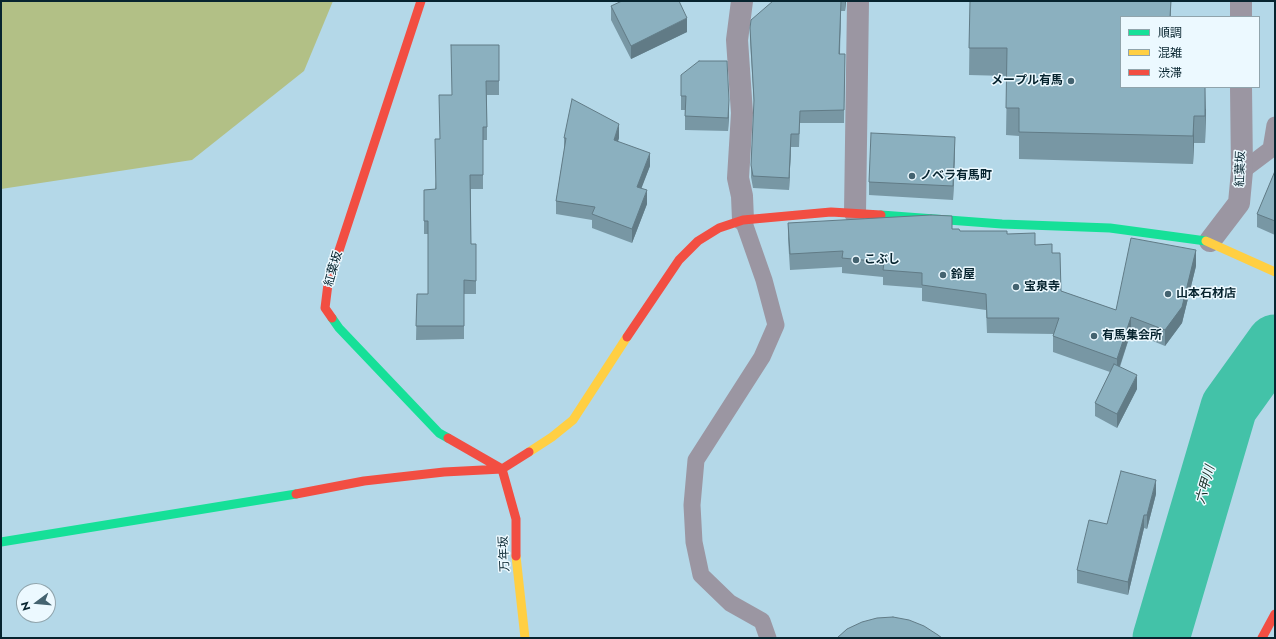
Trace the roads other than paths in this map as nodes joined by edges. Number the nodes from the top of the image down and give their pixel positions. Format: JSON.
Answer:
{"nodes":[{"id":1,"x":421,"y":1,"type":"edge"},
{"id":2,"x":742,"y":1,"type":"edge"},
{"id":3,"x":858,"y":1,"type":"edge"},
{"id":4,"x":1241,"y":1,"type":"edge"},
{"id":5,"x":1241,"y":16,"type":"edge"},
{"id":6,"x":1241,"y":88,"type":"edge"},
{"id":7,"x":1275,"y":125,"type":"edge"},
{"id":8,"x":1242,"y":171,"type":"junction"},
{"id":9,"x":855,"y":213,"type":"junction"},
{"id":10,"x":743,"y":220,"type":"junction"},
{"id":11,"x":1210,"y":241,"type":"junction"},
{"id":12,"x":1275,"y":272,"type":"edge"},
{"id":13,"x":502,"y":469,"type":"junction"},
{"id":14,"x":1,"y":542,"type":"edge"},
{"id":15,"x":1275,"y":614,"type":"edge"},
{"id":16,"x":525,"y":638,"type":"edge"},
{"id":17,"x":768,"y":638,"type":"edge"},
{"id":18,"x":1262,"y":638,"type":"edge"}],
"edges":[{"from":1,"to":13,"type":"street","name":"紅葉坂"},
{"from":2,"to":10,"type":"street"},
{"from":3,"to":9,"type":"street"},
{"from":4,"to":5,"type":"street"},
{"from":6,"to":8,"type":"street","name":"紅葉坂"},
{"from":7,"to":8,"type":"lane"},
{"from":8,"to":11,"type":"street","name":"紅葉坂"},
{"from":9,"to":10,"type":"street"},
{"from":9,"to":11,"type":"street"},
{"from":10,"to":13,"type":"street"},
{"from":10,"to":17,"type":"lane"},
{"from":11,"to":12,"type":"street"},
{"from":13,"to":14,"type":"street"},
{"from":13,"to":16,"type":"street","name":"万年坂"},
{"from":15,"to":18,"type":"street"}]}
